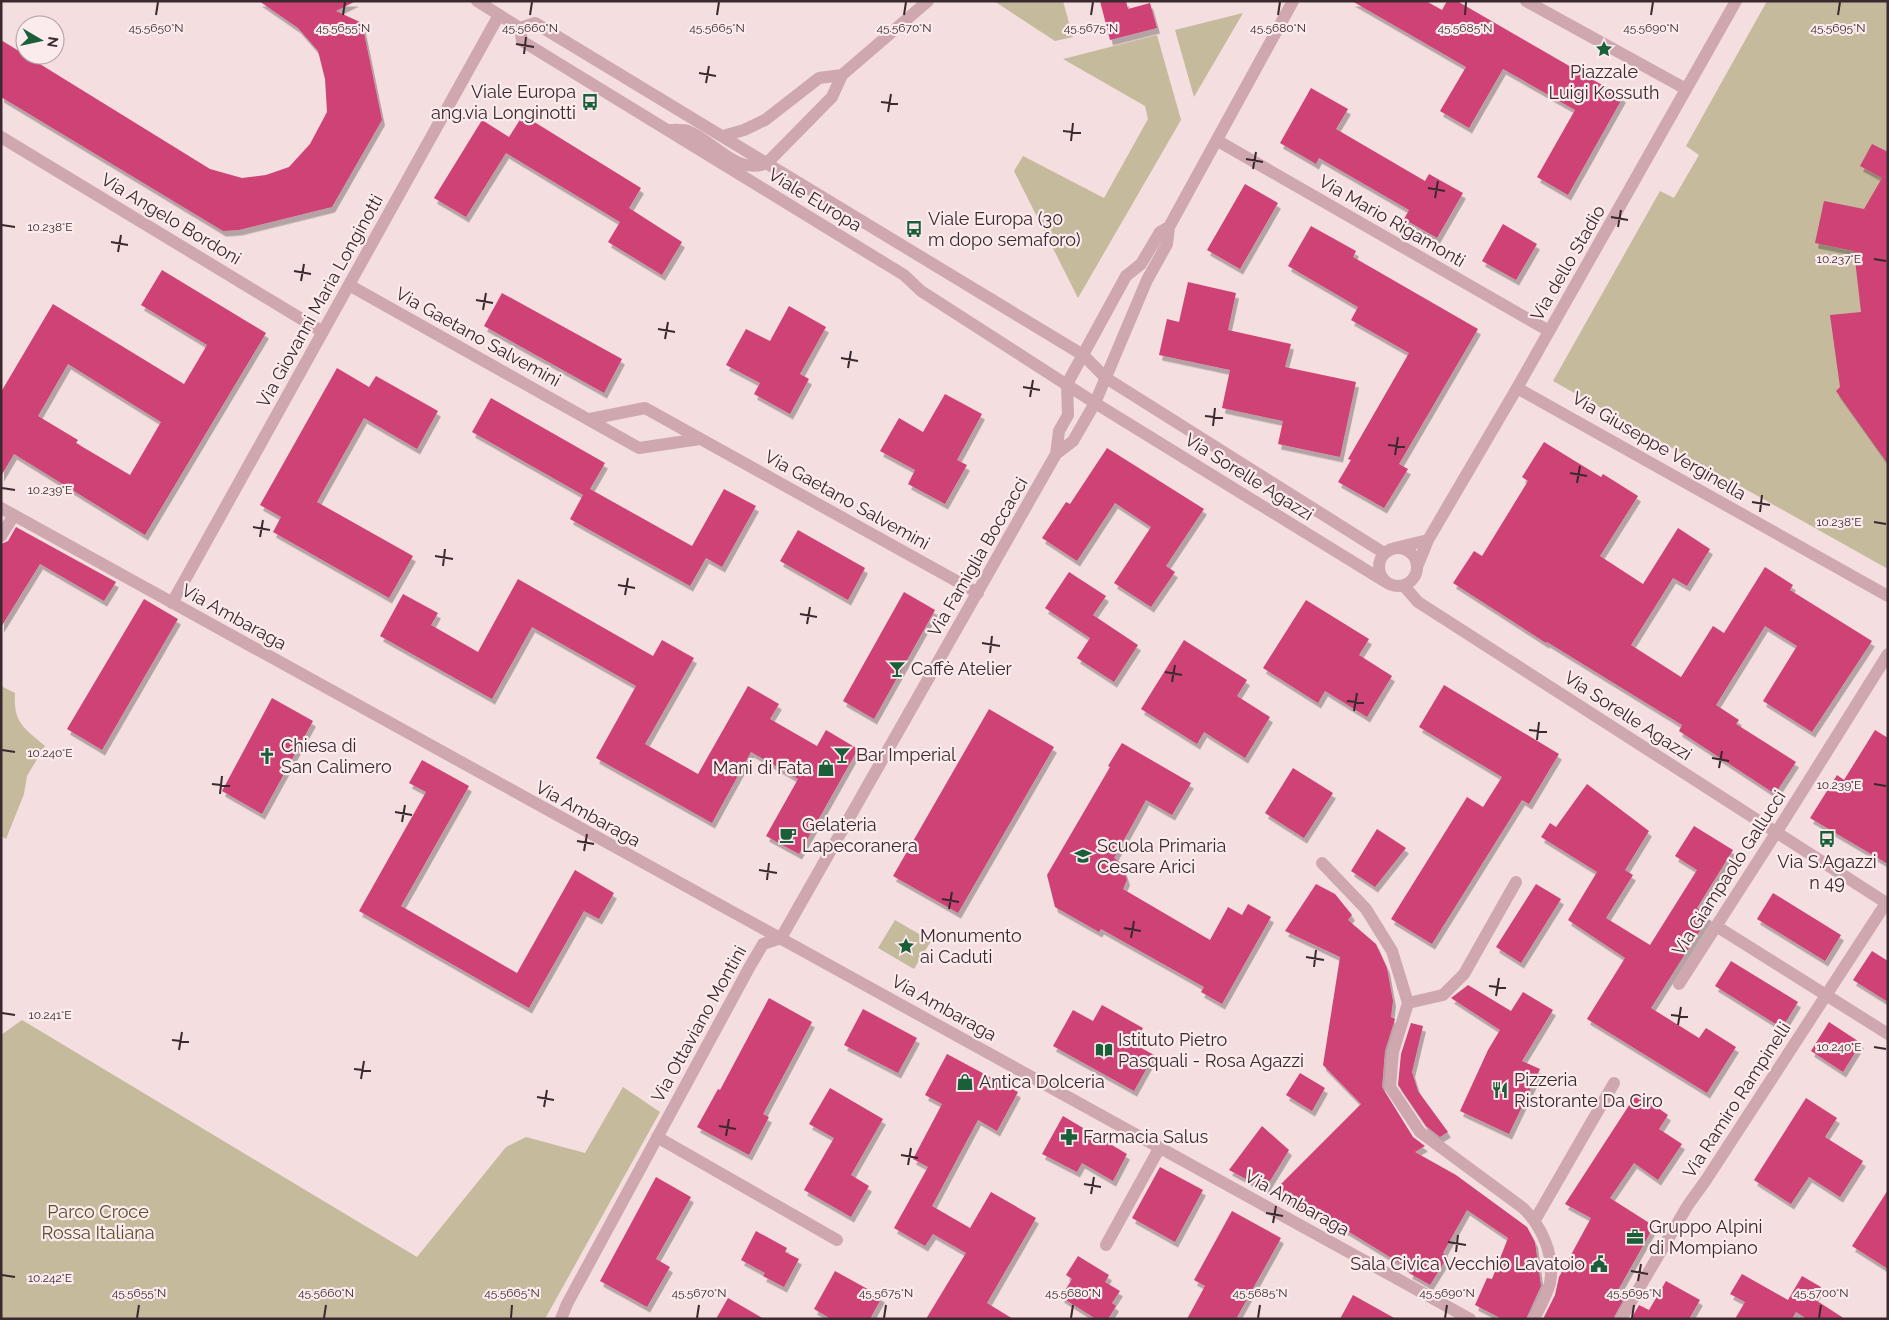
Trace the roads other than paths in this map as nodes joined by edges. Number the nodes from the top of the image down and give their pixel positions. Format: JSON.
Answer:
{"nodes":[{"id":1,"x":476,"y":1,"type":"edge"},
{"id":2,"x":928,"y":1,"type":"edge"},
{"id":3,"x":1293,"y":1,"type":"edge"},
{"id":4,"x":1526,"y":1,"type":"edge"},
{"id":5,"x":1736,"y":1,"type":"edge"},
{"id":6,"x":499,"y":15,"type":"junction"},
{"id":7,"x":520,"y":28,"type":"junction"},
{"id":8,"x":842,"y":75,"type":"junction"},
{"id":9,"x":1686,"y":89,"type":"junction"},
{"id":10,"x":667,"y":130,"type":"junction"},
{"id":11,"x":723,"y":136,"type":"junction"},
{"id":12,"x":1,"y":137,"type":"edge"},
{"id":13,"x":1218,"y":141,"type":"junction"},
{"id":14,"x":767,"y":163,"type":"junction"},
{"id":15,"x":1169,"y":227,"type":"junction"},
{"id":16,"x":349,"y":285,"type":"junction"},
{"id":17,"x":1549,"y":331,"type":"junction"},
{"id":18,"x":324,"y":332,"type":"junction"},
{"id":19,"x":1083,"y":355,"type":"junction"},
{"id":20,"x":1106,"y":378,"type":"junction"},
{"id":21,"x":1067,"y":384,"type":"junction"},
{"id":22,"x":1517,"y":388,"type":"junction"},
{"id":23,"x":1095,"y":403,"type":"junction"},
{"id":24,"x":590,"y":419,"type":"junction"},
{"id":25,"x":700,"y":439,"type":"junction"},
{"id":26,"x":1056,"y":454,"type":"junction"},
{"id":27,"x":1,"y":508,"type":"edge"},
{"id":28,"x":14,"y":515,"type":"junction"},
{"id":29,"x":1,"y":536,"type":"edge"},
{"id":30,"x":1428,"y":540,"type":"junction"},
{"id":31,"x":1390,"y":551,"type":"junction"},
{"id":32,"x":1418,"y":567,"type":"junction"},
{"id":33,"x":1384,"y":581,"type":"junction"},
{"id":34,"x":1404,"y":586,"type":"junction"},
{"id":35,"x":978,"y":592,"type":"junction"},
{"id":36,"x":1888,"y":596,"type":"edge"},
{"id":37,"x":172,"y":603,"type":"junction"},
{"id":38,"x":1888,"y":654,"type":"edge"},
{"id":39,"x":1776,"y":833,"type":"junction"},
{"id":40,"x":1322,"y":863,"type":"dead end"},
{"id":41,"x":1516,"y":882,"type":"dead end"},
{"id":42,"x":1887,"y":903,"type":"edge"},
{"id":43,"x":1716,"y":926,"type":"junction"},
{"id":44,"x":781,"y":938,"type":"junction"},
{"id":45,"x":1679,"y":984,"type":"dead end"},
{"id":46,"x":1826,"y":996,"type":"junction"},
{"id":47,"x":1408,"y":1003,"type":"junction"},
{"id":48,"x":1888,"y":1034,"type":"edge"},
{"id":49,"x":1614,"y":1082,"type":"dead end"},
{"id":50,"x":656,"y":1137,"type":"junction"},
{"id":51,"x":1160,"y":1147,"type":"junction"},
{"id":52,"x":1535,"y":1220,"type":"junction"},
{"id":53,"x":837,"y":1240,"type":"dead end"},
{"id":54,"x":1106,"y":1245,"type":"dead end"},
{"id":55,"x":561,"y":1319,"type":"edge"},
{"id":56,"x":1470,"y":1319,"type":"edge"},
{"id":57,"x":1534,"y":1319,"type":"edge"},
{"id":58,"x":1621,"y":1319,"type":"edge"}],
"edges":[{"from":1,"to":6,"type":"street","name":"Viale Europa"},
{"from":2,"to":8,"type":"street"},
{"from":3,"to":13,"type":"street","name":"Via Famiglia Boccacci"},
{"from":4,"to":9,"type":"street"},
{"from":5,"to":9,"type":"street","name":"Via dello Stadio"},
{"from":6,"to":7,"type":"street","name":"Viale Europa"},
{"from":6,"to":16,"type":"street","name":"Via Giovanni Maria Longinotti"},
{"from":7,"to":10,"type":"street","name":"Viale Europa"},
{"from":7,"to":11,"type":"street","name":"Viale Europa"},
{"from":8,"to":11,"type":"street"},
{"from":8,"to":14,"type":"street"},
{"from":9,"to":17,"type":"street","name":"Via dello Stadio"},
{"from":10,"to":14,"type":"street"},
{"from":10,"to":21,"type":"street","name":"Viale Europa"},
{"from":11,"to":14,"type":"street","name":"Viale Europa"},
{"from":12,"to":18,"type":"street","name":"Via Angelo Bordoni"},
{"from":13,"to":15,"type":"street","name":"Via Famiglia Boccacci"},
{"from":13,"to":17,"type":"street","name":"Via Mario Rigamonti"},
{"from":14,"to":19,"type":"street","name":"Viale Europa"},
{"from":15,"to":19,"type":"street","name":"Via Famiglia Boccacci"},
{"from":15,"to":20,"type":"street","name":"Via Famiglia Boccacci"},
{"from":16,"to":18,"type":"street","name":"Via Giovanni Maria Longinotti"},
{"from":16,"to":24,"type":"street","name":"Via Gaetano Salvemini"},
{"from":17,"to":22,"type":"street","name":"Via dello Stadio"},
{"from":18,"to":37,"type":"street","name":"Via Giovanni Maria Longinotti"},
{"from":19,"to":20,"type":"street","name":"Viale Europa"},
{"from":19,"to":21,"type":"street","name":"Via Famiglia Boccacci"},
{"from":20,"to":23,"type":"street","name":"Via Famiglia Boccacci"},
{"from":20,"to":31,"type":"street","name":"Via Sorelle Agazzi"},
{"from":21,"to":23,"type":"street","name":"Viale Europa"},
{"from":21,"to":26,"type":"street","name":"Via Famiglia Boccacci"},
{"from":22,"to":30,"type":"street","name":"Via dello Stadio"},
{"from":22,"to":36,"type":"street","name":"Via Giuseppe Verginella"},
{"from":23,"to":26,"type":"street","name":"Via Famiglia Boccacci"},
{"from":23,"to":33,"type":"street","name":"Via Sorelle Agazzi"},
{"from":24,"to":25,"type":"street","name":"Via Gaetano Salvemini"},
{"from":24,"to":25,"type":"street","name":"Via Gaetano Salvemini"},
{"from":25,"to":35,"type":"street","name":"Via Gaetano Salvemini"},
{"from":26,"to":35,"type":"street","name":"Via Famiglia Boccacci"},
{"from":27,"to":28,"type":"street","name":"Via Ambaraga"},
{"from":28,"to":29,"type":"street"},
{"from":28,"to":37,"type":"street","name":"Via Ambaraga"},
{"from":30,"to":31,"type":"street"},
{"from":30,"to":32,"type":"street","name":"Via dello Stadio"},
{"from":31,"to":32,"type":"street"},
{"from":31,"to":33,"type":"street"},
{"from":32,"to":34,"type":"street"},
{"from":33,"to":34,"type":"street"},
{"from":34,"to":39,"type":"street","name":"Via Sorelle Agazzi"},
{"from":35,"to":44,"type":"street","name":"Via Famiglia Boccacci"},
{"from":37,"to":44,"type":"street","name":"Via Ambaraga"},
{"from":38,"to":39,"type":"street","name":"Via Giampaolo Gallucci"},
{"from":39,"to":42,"type":"street","name":"Via Sorelle Agazzi"},
{"from":39,"to":43,"type":"street","name":"Via Giampaolo Gallucci"},
{"from":40,"to":47,"type":"street"},
{"from":41,"to":47,"type":"street"},
{"from":42,"to":46,"type":"street","name":"Via Ramiro Rampinelli"},
{"from":43,"to":45,"type":"street","name":"Via Giampaolo Gallucci"},
{"from":43,"to":46,"type":"street"},
{"from":44,"to":50,"type":"street","name":"Via Ottaviano Montini"},
{"from":44,"to":51,"type":"street","name":"Via Ambaraga"},
{"from":46,"to":48,"type":"street"},
{"from":46,"to":58,"type":"street","name":"Via Ramiro Rampinelli"},
{"from":47,"to":52,"type":"street"},
{"from":49,"to":52,"type":"street"},
{"from":50,"to":53,"type":"street"},
{"from":50,"to":55,"type":"street","name":"Via Ottaviano Montini"},
{"from":51,"to":54,"type":"street"},
{"from":51,"to":56,"type":"street","name":"Via Ambaraga"},
{"from":52,"to":57,"type":"street"}]}
